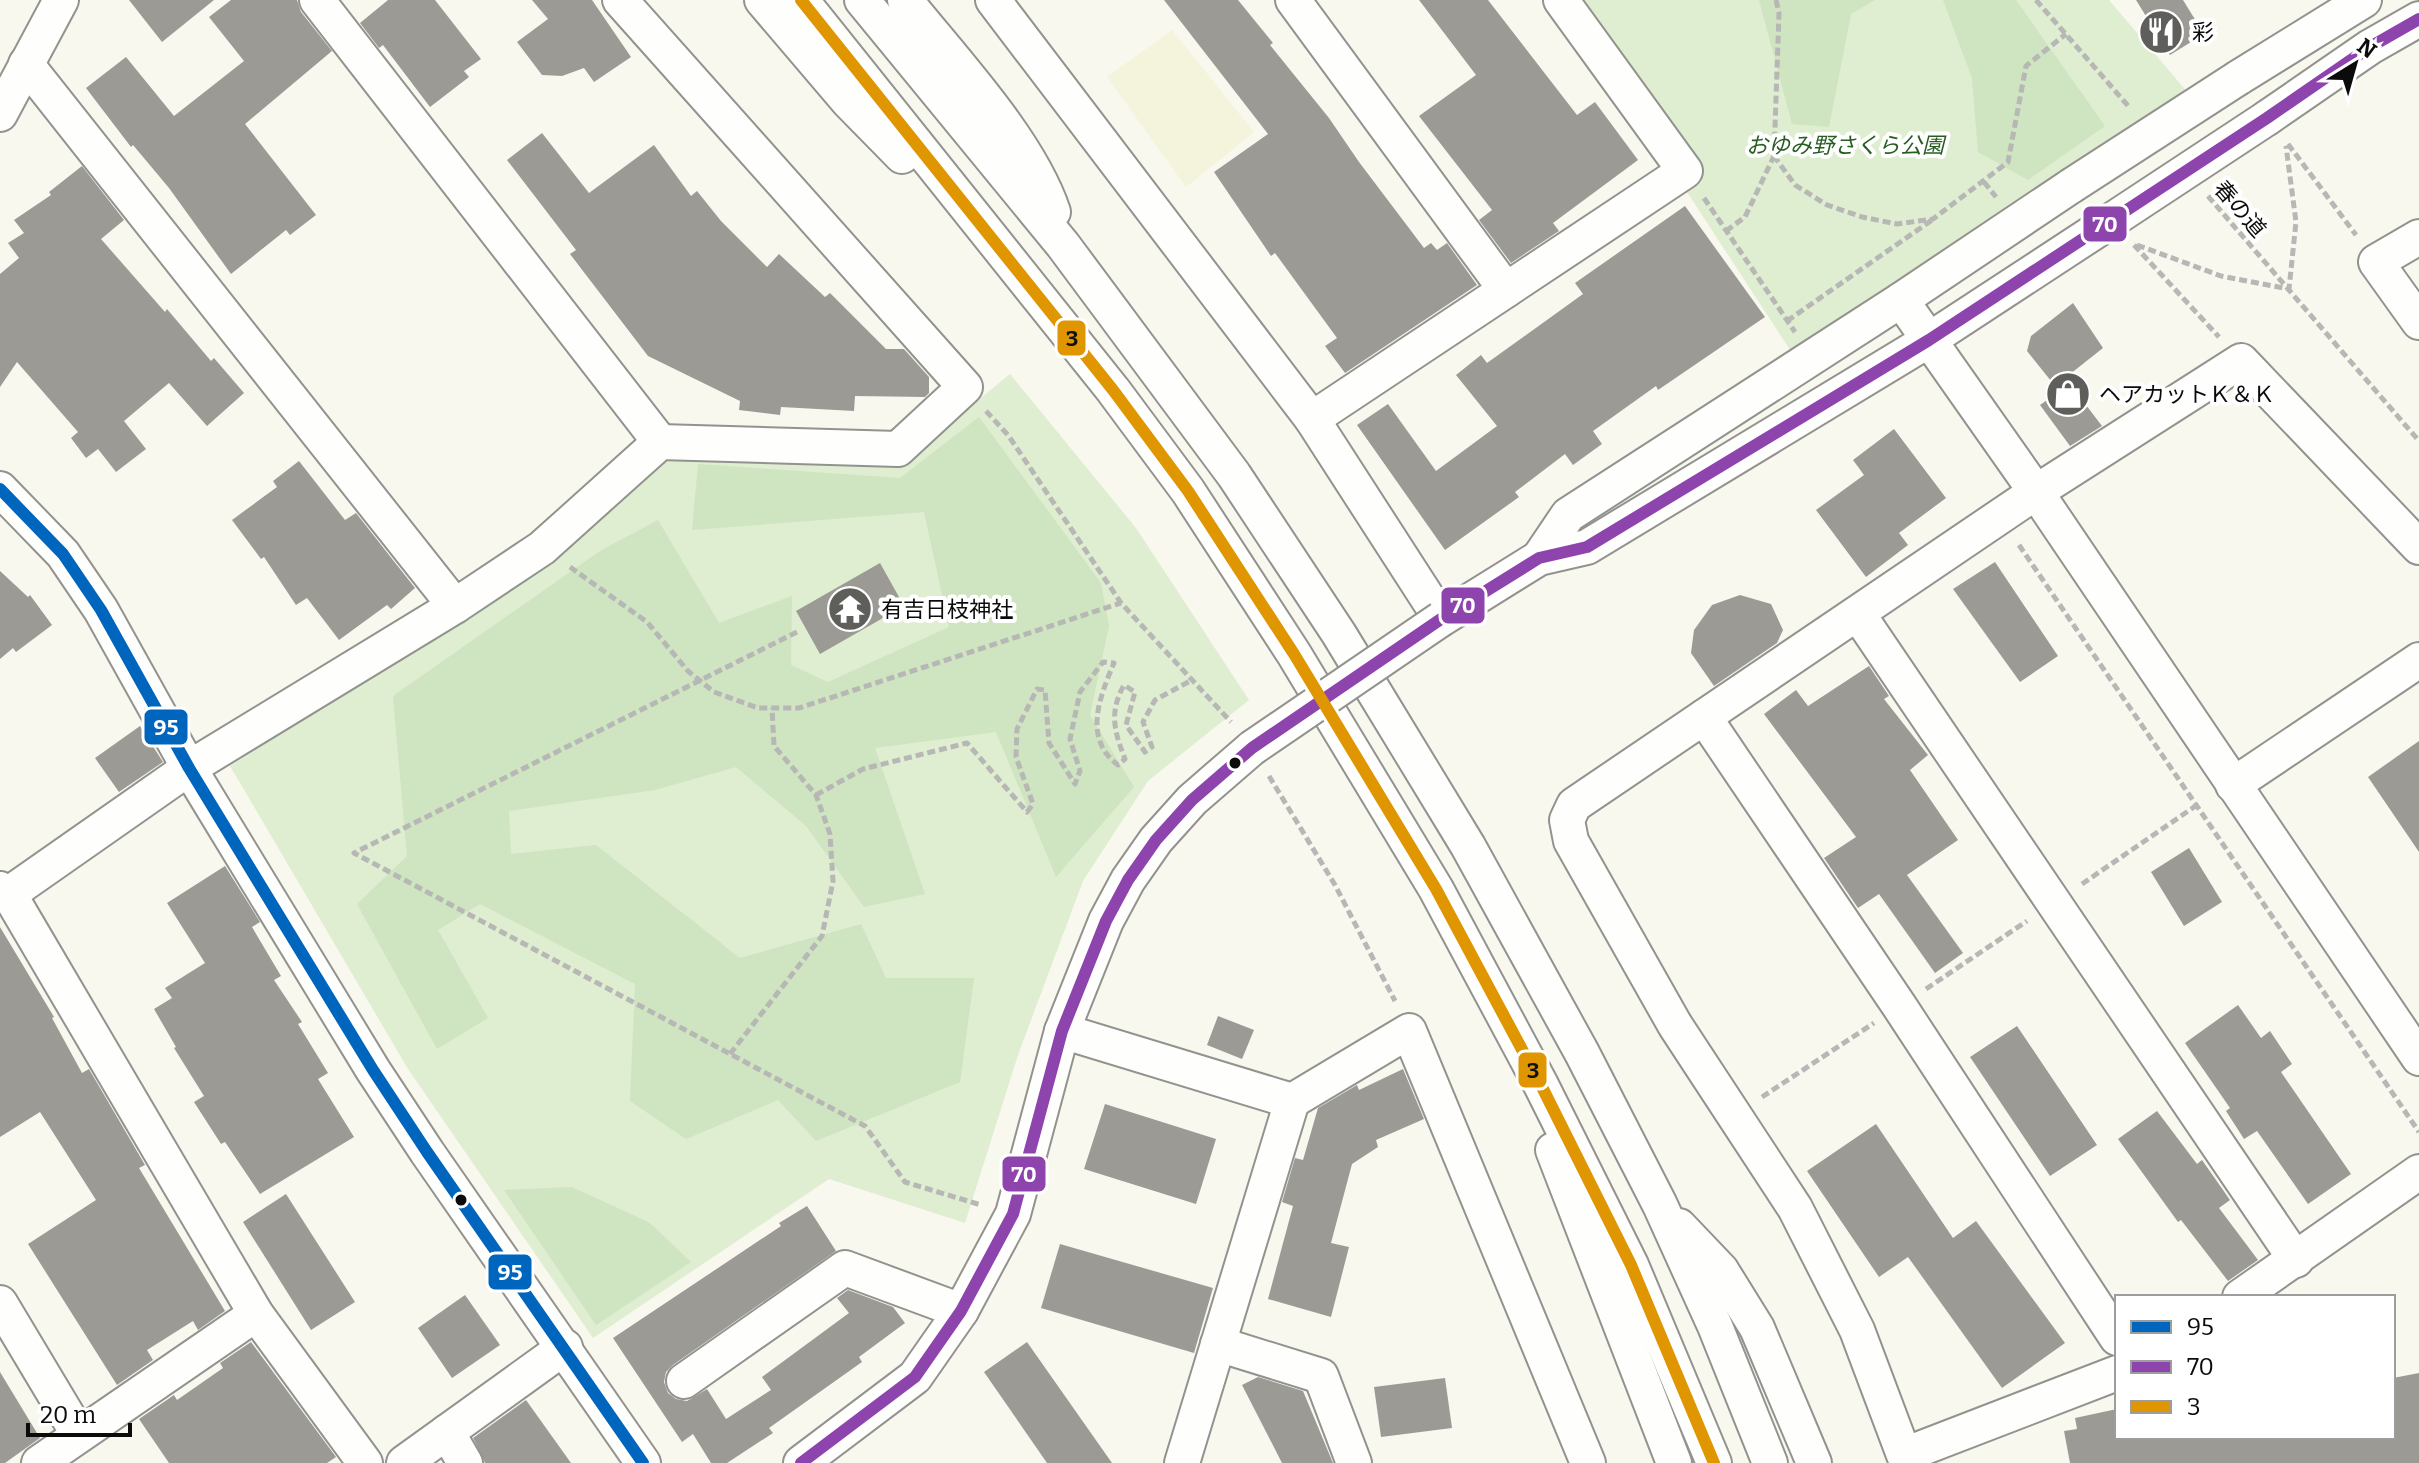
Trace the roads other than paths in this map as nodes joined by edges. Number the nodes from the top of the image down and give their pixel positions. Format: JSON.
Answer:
{"nodes":[{"id":1,"x":61,"y":0,"type":"edge"},
{"id":2,"x":317,"y":0,"type":"edge"},
{"id":3,"x":620,"y":0,"type":"edge"},
{"id":4,"x":762,"y":0,"type":"edge"},
{"id":5,"x":801,"y":0,"type":"edge"},
{"id":6,"x":862,"y":0,"type":"edge"},
{"id":7,"x":905,"y":0,"type":"edge"},
{"id":8,"x":993,"y":0,"type":"edge"},
{"id":9,"x":1293,"y":0,"type":"edge"},
{"id":10,"x":1561,"y":0,"type":"edge"},
{"id":11,"x":2364,"y":0,"type":"edge"},
{"id":12,"x":2419,"y":19,"type":"edge"},
{"id":13,"x":26,"y":64,"type":"junction"},
{"id":14,"x":0,"y":114,"type":"edge"},
{"id":15,"x":984,"y":227,"type":"junction"},
{"id":16,"x":2419,"y":237,"type":"edge"},
{"id":17,"x":1063,"y":245,"type":"junction"},
{"id":18,"x":1506,"y":290,"type":"junction"},
{"id":19,"x":1901,"y":300,"type":"junction"},
{"id":20,"x":2419,"y":322,"type":"edge"},
{"id":21,"x":1929,"y":340,"type":"junction"},
{"id":22,"x":1312,"y":419,"type":"junction"},
{"id":23,"x":660,"y":442,"type":"junction"},
{"id":24,"x":0,"y":489,"type":"edge"},
{"id":25,"x":2036,"y":492,"type":"junction"},
{"id":26,"x":2419,"y":547,"type":"edge"},
{"id":27,"x":1539,"y":558,"type":"junction"},
{"id":28,"x":455,"y":606,"type":"junction"},
{"id":29,"x":1858,"y":614,"type":"junction"},
{"id":30,"x":1441,"y":619,"type":"junction"},
{"id":31,"x":2419,"y":660,"type":"edge"},
{"id":32,"x":1704,"y":717,"type":"junction"},
{"id":33,"x":189,"y":768,"type":"junction"},
{"id":34,"x":2233,"y":785,"type":"junction"},
{"id":35,"x":4,"y":891,"type":"edge"},
{"id":36,"x":1062,"y":1031,"type":"junction"},
{"id":37,"x":2419,"y":1058,"type":"edge"},
{"id":38,"x":1541,"y":1085,"type":"junction"},
{"id":39,"x":1292,"y":1101,"type":"junction"},
{"id":40,"x":2419,"y":1172,"type":"edge"},
{"id":41,"x":1660,"y":1205,"type":"junction"},
{"id":42,"x":2296,"y":1260,"type":"junction"},
{"id":43,"x":2243,"y":1295,"type":"edge"},
{"id":44,"x":0,"y":1303,"type":"edge"},
{"id":45,"x":961,"y":1311,"type":"junction"},
{"id":46,"x":256,"y":1314,"type":"junction"},
{"id":47,"x":2115,"y":1335,"type":"edge"},
{"id":48,"x":1218,"y":1344,"type":"junction"},
{"id":49,"x":565,"y":1347,"type":"junction"},
{"id":50,"x":2115,"y":1374,"type":"edge"},
{"id":51,"x":684,"y":1381,"type":"dead end"},
{"id":52,"x":447,"y":1432,"type":"junction"},
{"id":53,"x":79,"y":1435,"type":"junction"},
{"id":54,"x":1905,"y":1459,"type":"edge"},
{"id":55,"x":39,"y":1463,"type":"edge"},
{"id":56,"x":365,"y":1463,"type":"edge"},
{"id":57,"x":404,"y":1463,"type":"edge"},
{"id":58,"x":465,"y":1463,"type":"edge"},
{"id":59,"x":643,"y":1463,"type":"edge"},
{"id":60,"x":801,"y":1463,"type":"edge"},
{"id":61,"x":1182,"y":1463,"type":"edge"},
{"id":62,"x":1354,"y":1463,"type":"edge"},
{"id":63,"x":1588,"y":1463,"type":"edge"},
{"id":64,"x":1674,"y":1463,"type":"edge"},
{"id":65,"x":1714,"y":1463,"type":"edge"},
{"id":66,"x":1770,"y":1463,"type":"edge"},
{"id":67,"x":1814,"y":1463,"type":"edge"}],
"edges":[{"from":1,"to":13,"type":"street"},
{"from":2,"to":23,"type":"street"},
{"from":3,"to":23,"type":"street"},
{"from":4,"to":15,"type":"street"},
{"from":5,"to":15,"type":"street"},
{"from":6,"to":17,"type":"street"},
{"from":7,"to":17,"type":"street"},
{"from":8,"to":22,"type":"street"},
{"from":9,"to":18,"type":"street"},
{"from":10,"to":18,"type":"street"},
{"from":11,"to":19,"type":"street","bridge":true},
{"from":12,"to":21,"type":"street","bridge":true},
{"from":13,"to":14,"type":"street"},
{"from":13,"to":28,"type":"street"},
{"from":15,"to":38,"type":"street"},
{"from":16,"to":20,"type":"street"},
{"from":17,"to":41,"type":"street"},
{"from":18,"to":22,"type":"street"},
{"from":19,"to":21,"type":"street"},
{"from":19,"to":27,"type":"street"},
{"from":21,"to":25,"type":"street"},
{"from":21,"to":27,"type":"street"},
{"from":22,"to":30,"type":"street"},
{"from":23,"to":28,"type":"street"},
{"from":24,"to":33,"type":"street"},
{"from":25,"to":26,"type":"street"},
{"from":25,"to":29,"type":"street"},
{"from":25,"to":34,"type":"street"},
{"from":27,"to":30,"type":"street"},
{"from":28,"to":33,"type":"street"},
{"from":29,"to":32,"type":"street"},
{"from":29,"to":42,"type":"street"},
{"from":30,"to":36,"type":"street","bridge":true},
{"from":31,"to":34,"type":"street"},
{"from":32,"to":47,"type":"street"},
{"from":32,"to":54,"type":"street"},
{"from":33,"to":35,"type":"street"},
{"from":33,"to":49,"type":"street"},
{"from":34,"to":37,"type":"street"},
{"from":35,"to":46,"type":"street"},
{"from":36,"to":39,"type":"street"},
{"from":36,"to":45,"type":"street"},
{"from":38,"to":64,"type":"street"},
{"from":38,"to":65,"type":"street"},
{"from":39,"to":48,"type":"street"},
{"from":39,"to":63,"type":"street"},
{"from":40,"to":42,"type":"street"},
{"from":41,"to":66,"type":"street"},
{"from":41,"to":67,"type":"street"},
{"from":42,"to":43,"type":"street"},
{"from":44,"to":53,"type":"street"},
{"from":45,"to":51,"type":"street"},
{"from":45,"to":60,"type":"street"},
{"from":46,"to":53,"type":"street"},
{"from":46,"to":56,"type":"street"},
{"from":48,"to":61,"type":"street"},
{"from":48,"to":62,"type":"street"},
{"from":49,"to":52,"type":"street"},
{"from":49,"to":59,"type":"street"},
{"from":50,"to":54,"type":"street"},
{"from":52,"to":57,"type":"street"},
{"from":52,"to":58,"type":"street"},
{"from":53,"to":55,"type":"street"}]}
